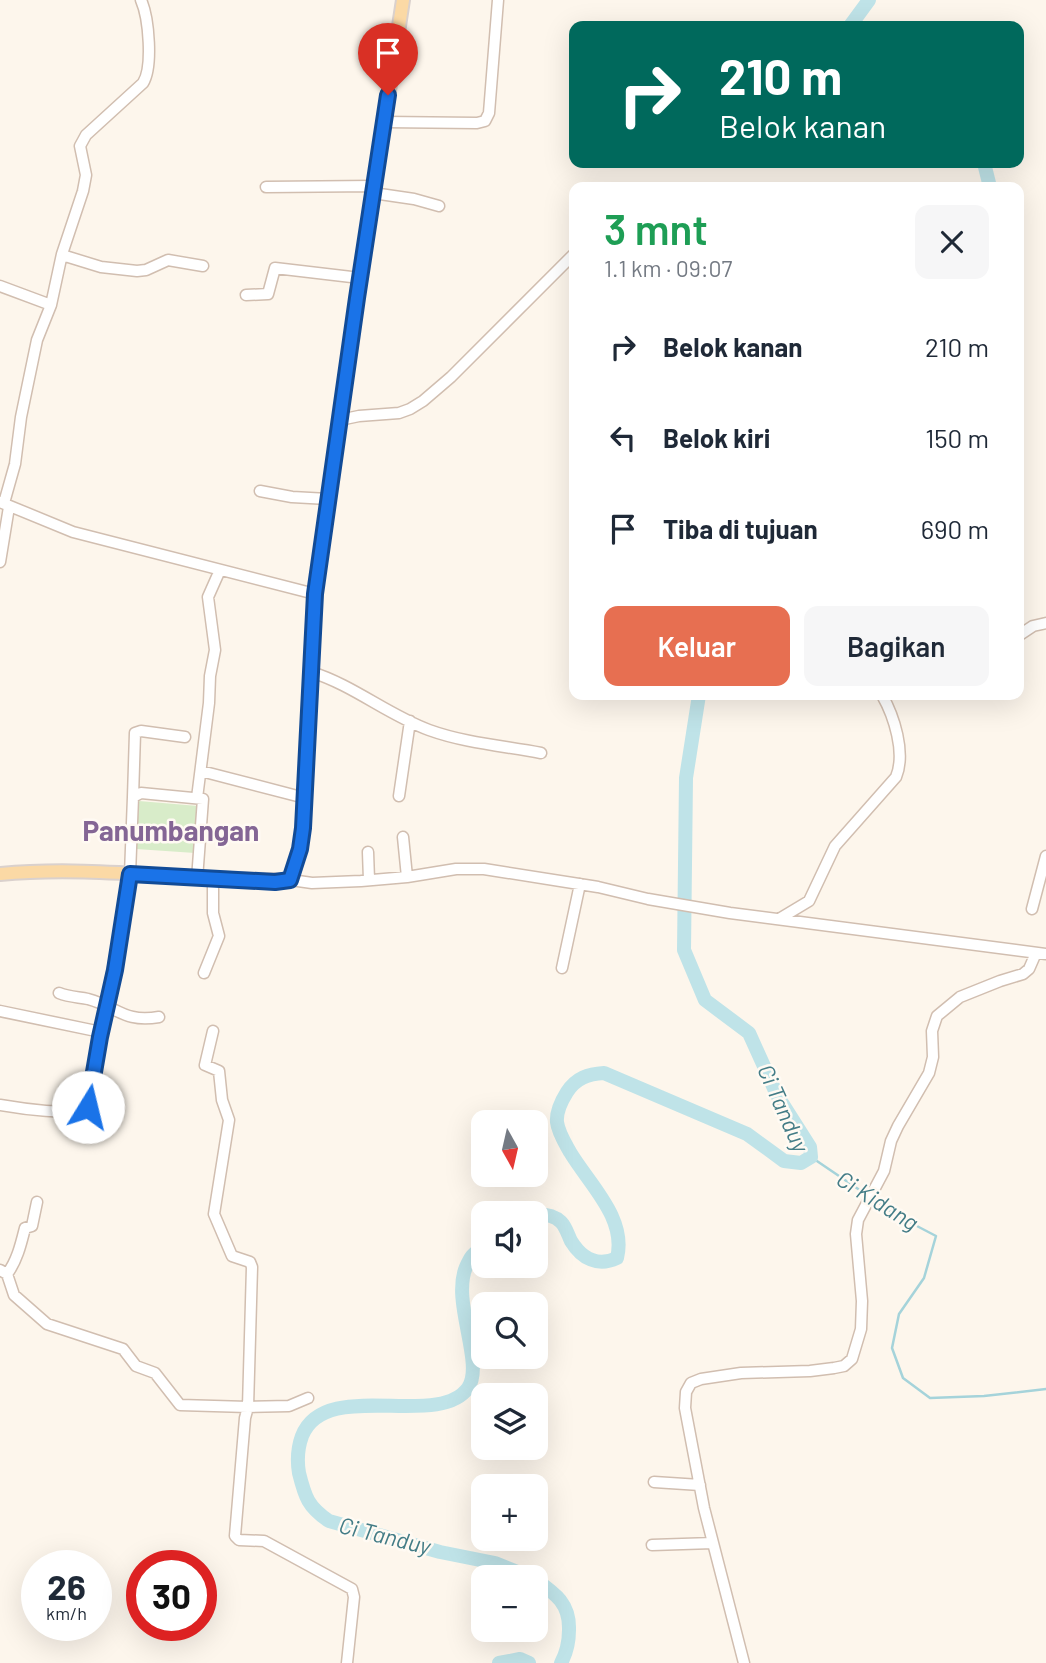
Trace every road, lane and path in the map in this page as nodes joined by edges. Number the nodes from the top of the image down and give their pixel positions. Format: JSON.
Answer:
{"nodes":[{"id":1,"x":141,"y":0,"type":"edge"},
{"id":2,"x":403,"y":0,"type":"edge"},
{"id":3,"x":498,"y":0,"type":"edge"},
{"id":4,"x":384,"y":122,"type":"junction"},
{"id":5,"x":266,"y":187,"type":"dead end"},
{"id":6,"x":374,"y":190,"type":"junction"},
{"id":7,"x":439,"y":206,"type":"dead end"},
{"id":8,"x":62,"y":255,"type":"junction"},
{"id":9,"x":569,"y":259,"type":"edge"},
{"id":10,"x":202,"y":265,"type":"dead end"},
{"id":11,"x":360,"y":278,"type":"junction"},
{"id":12,"x":0,"y":286,"type":"edge"},
{"id":13,"x":246,"y":295,"type":"dead end"},
{"id":14,"x":51,"y":305,"type":"junction"},
{"id":15,"x":340,"y":420,"type":"junction"},
{"id":16,"x":260,"y":491,"type":"dead end"},
{"id":17,"x":328,"y":499,"type":"junction"},
{"id":18,"x":4,"y":504,"type":"edge"},
{"id":19,"x":0,"y":562,"type":"edge"},
{"id":20,"x":220,"y":570,"type":"junction"},
{"id":21,"x":315,"y":594,"type":"junction"},
{"id":22,"x":1046,"y":623,"type":"edge"},
{"id":23,"x":1024,"y":632,"type":"edge"},
{"id":24,"x":311,"y":672,"type":"junction"},
{"id":25,"x":884,"y":700,"type":"edge"},
{"id":26,"x":410,"y":721,"type":"junction"},
{"id":27,"x":185,"y":737,"type":"dead end"},
{"id":28,"x":541,"y":753,"type":"dead end"},
{"id":29,"x":201,"y":771,"type":"junction"},
{"id":30,"x":399,"y":796,"type":"dead end"},
{"id":31,"x":133,"y":797,"type":"junction"},
{"id":32,"x":197,"y":798,"type":"junction"},
{"id":33,"x":305,"y":798,"type":"junction"},
{"id":34,"x":403,"y":837,"type":"dead end"},
{"id":35,"x":368,"y":852,"type":"dead end"},
{"id":36,"x":1046,"y":856,"type":"edge"},
{"id":37,"x":0,"y":874,"type":"edge"},
{"id":38,"x":130,"y":874,"type":"junction"},
{"id":39,"x":407,"y":877,"type":"junction"},
{"id":40,"x":197,"y":879,"type":"junction"},
{"id":41,"x":213,"y":879,"type":"junction"},
{"id":42,"x":290,"y":880,"type":"junction"},
{"id":43,"x":369,"y":880,"type":"junction"},
{"id":44,"x":580,"y":884,"type":"junction"},
{"id":45,"x":1032,"y":909,"type":"dead end"},
{"id":46,"x":779,"y":919,"type":"junction"},
{"id":47,"x":1041,"y":953,"type":"edge"},
{"id":48,"x":562,"y":968,"type":"dead end"},
{"id":49,"x":204,"y":973,"type":"dead end"},
{"id":50,"x":60,"y":993,"type":"dead end"},
{"id":51,"x":107,"y":1007,"type":"junction"},
{"id":52,"x":0,"y":1011,"type":"edge"},
{"id":53,"x":159,"y":1017,"type":"dead end"},
{"id":54,"x":213,"y":1031,"type":"dead end"},
{"id":55,"x":101,"y":1032,"type":"junction"},
{"id":56,"x":0,"y":1105,"type":"edge"},
{"id":57,"x":37,"y":1202,"type":"dead end"},
{"id":58,"x":4,"y":1272,"type":"edge"},
{"id":59,"x":307,"y":1398,"type":"dead end"},
{"id":60,"x":248,"y":1407,"type":"junction"},
{"id":61,"x":654,"y":1482,"type":"dead end"},
{"id":62,"x":700,"y":1485,"type":"junction"},
{"id":63,"x":713,"y":1543,"type":"junction"},
{"id":64,"x":652,"y":1545,"type":"dead end"},
{"id":65,"x":348,"y":1663,"type":"edge"},
{"id":66,"x":744,"y":1663,"type":"edge"}],
"edges":[{"from":1,"to":8,"type":"street"},
{"from":2,"to":4,"type":"main road"},
{"from":3,"to":4,"type":"street"},
{"from":4,"to":6,"type":"main road"},
{"from":5,"to":6,"type":"street"},
{"from":6,"to":7,"type":"street"},
{"from":6,"to":11,"type":"main road"},
{"from":8,"to":10,"type":"street"},
{"from":8,"to":14,"type":"street"},
{"from":9,"to":15,"type":"street"},
{"from":11,"to":13,"type":"street"},
{"from":11,"to":15,"type":"main road"},
{"from":12,"to":14,"type":"street"},
{"from":14,"to":18,"type":"street"},
{"from":15,"to":17,"type":"main road"},
{"from":16,"to":17,"type":"street"},
{"from":17,"to":21,"type":"main road"},
{"from":18,"to":19,"type":"street"},
{"from":18,"to":20,"type":"street"},
{"from":20,"to":21,"type":"street"},
{"from":20,"to":29,"type":"street"},
{"from":21,"to":24,"type":"main road"},
{"from":22,"to":23,"type":"street"},
{"from":24,"to":26,"type":"street"},
{"from":24,"to":33,"type":"main road"},
{"from":25,"to":46,"type":"street"},
{"from":26,"to":28,"type":"street"},
{"from":26,"to":30,"type":"street"},
{"from":27,"to":31,"type":"street"},
{"from":29,"to":32,"type":"street"},
{"from":29,"to":33,"type":"street"},
{"from":31,"to":32,"type":"street"},
{"from":31,"to":38,"type":"street"},
{"from":32,"to":40,"type":"street"},
{"from":33,"to":42,"type":"main road"},
{"from":34,"to":39,"type":"street"},
{"from":35,"to":43,"type":"street"},
{"from":36,"to":45,"type":"street"},
{"from":37,"to":38,"type":"main road"},
{"from":38,"to":40,"type":"main road"},
{"from":38,"to":51,"type":"street"},
{"from":39,"to":43,"type":"street"},
{"from":39,"to":44,"type":"street"},
{"from":40,"to":41,"type":"main road"},
{"from":41,"to":42,"type":"main road"},
{"from":41,"to":49,"type":"street"},
{"from":42,"to":43,"type":"street"},
{"from":44,"to":46,"type":"street"},
{"from":44,"to":48,"type":"street"},
{"from":46,"to":47,"type":"street"},
{"from":47,"to":62,"type":"street"},
{"from":50,"to":51,"type":"street"},
{"from":51,"to":53,"type":"street"},
{"from":51,"to":55,"type":"street"},
{"from":52,"to":55,"type":"street"},
{"from":54,"to":60,"type":"street"},
{"from":55,"to":56,"type":"street"},
{"from":57,"to":58,"type":"street"},
{"from":58,"to":60,"type":"street"},
{"from":59,"to":60,"type":"street"},
{"from":60,"to":65,"type":"street"},
{"from":61,"to":62,"type":"street"},
{"from":62,"to":63,"type":"street"},
{"from":63,"to":64,"type":"street"},
{"from":63,"to":66,"type":"street"}]}
